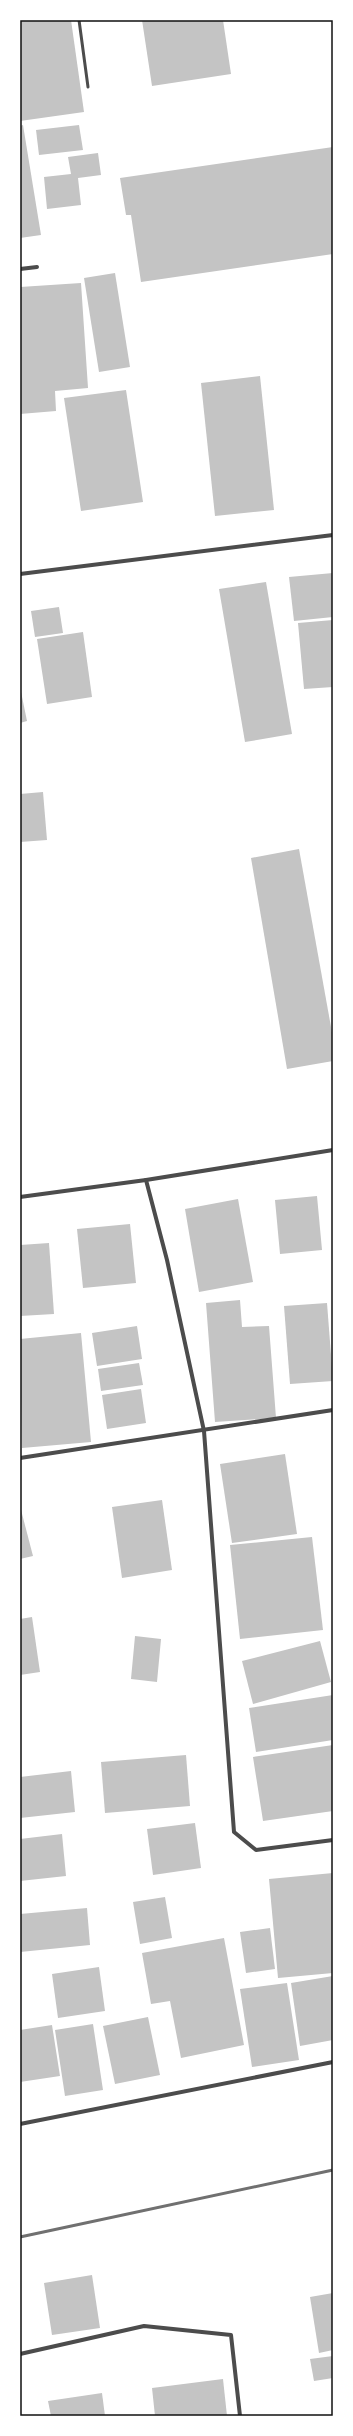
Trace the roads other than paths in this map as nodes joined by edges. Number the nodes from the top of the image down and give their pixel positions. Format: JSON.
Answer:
{"nodes":[{"id":1,"x":79,"y":20,"type":"edge"},
{"id":2,"x":88,"y":87,"type":"dead end"},
{"id":3,"x":36,"y":267,"type":"dead end"},
{"id":4,"x":20,"y":269,"type":"edge"},
{"id":5,"x":333,"y":535,"type":"edge"},
{"id":6,"x":20,"y":574,"type":"edge"},
{"id":7,"x":333,"y":1150,"type":"edge"},
{"id":8,"x":146,"y":1180,"type":"junction"},
{"id":9,"x":20,"y":1197,"type":"edge"},
{"id":10,"x":333,"y":1410,"type":"edge"},
{"id":11,"x":204,"y":1431,"type":"junction"},
{"id":12,"x":20,"y":1458,"type":"edge"},
{"id":13,"x":333,"y":1840,"type":"edge"},
{"id":14,"x":333,"y":2062,"type":"edge"},
{"id":15,"x":20,"y":2124,"type":"edge"},
{"id":16,"x":20,"y":2354,"type":"edge"},
{"id":17,"x":240,"y":2416,"type":"edge"}],
"edges":[{"from":1,"to":2,"type":"lane"},
{"from":3,"to":4,"type":"street"},
{"from":5,"to":6,"type":"street"},
{"from":7,"to":8,"type":"street"},
{"from":8,"to":9,"type":"street"},
{"from":8,"to":11,"type":"street"},
{"from":10,"to":11,"type":"street"},
{"from":11,"to":12,"type":"street"},
{"from":11,"to":13,"type":"street"},
{"from":14,"to":15,"type":"street"},
{"from":16,"to":17,"type":"street"}]}
